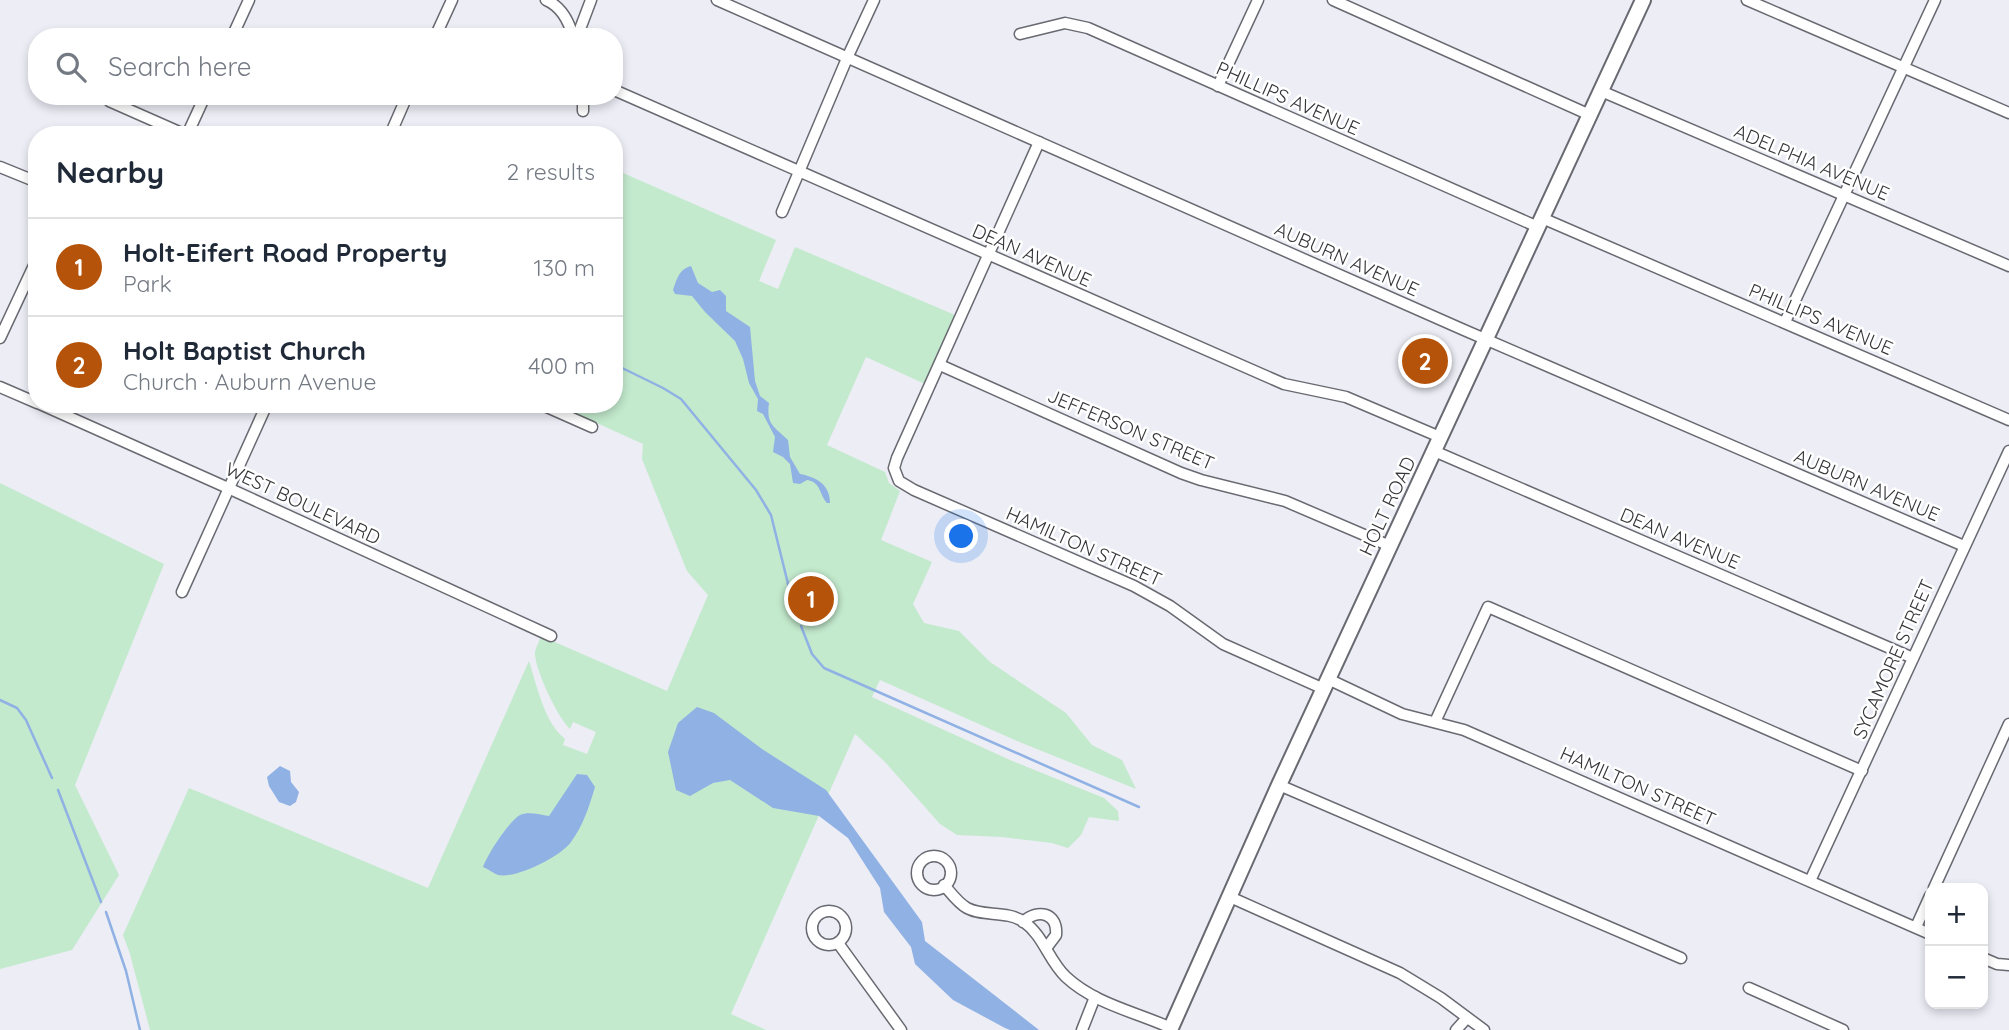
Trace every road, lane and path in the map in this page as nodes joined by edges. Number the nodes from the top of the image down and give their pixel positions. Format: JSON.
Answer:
{"nodes":[{"id":1,"x":248,"y":0,"type":"edge"},
{"id":2,"x":452,"y":0,"type":"edge"},
{"id":3,"x":591,"y":0,"type":"edge"},
{"id":4,"x":717,"y":0,"type":"edge"},
{"id":5,"x":874,"y":0,"type":"edge"},
{"id":6,"x":1258,"y":0,"type":"edge"},
{"id":7,"x":1333,"y":0,"type":"edge"},
{"id":8,"x":1641,"y":0,"type":"edge"},
{"id":9,"x":1747,"y":0,"type":"edge"},
{"id":10,"x":1935,"y":0,"type":"edge"},
{"id":11,"x":556,"y":2,"type":"edge"},
{"id":12,"x":236,"y":28,"type":"edge"},
{"id":13,"x":439,"y":28,"type":"edge"},
{"id":14,"x":571,"y":28,"type":"edge"},
{"id":15,"x":579,"y":28,"type":"edge"},
{"id":16,"x":1020,"y":34,"type":"dead end"},
{"id":17,"x":848,"y":56,"type":"junction"},
{"id":18,"x":1905,"y":67,"type":"junction"},
{"id":19,"x":1218,"y":86,"type":"junction"},
{"id":20,"x":1601,"y":91,"type":"junction"},
{"id":21,"x":623,"y":94,"type":"edge"},
{"id":22,"x":118,"y":105,"type":"edge"},
{"id":23,"x":201,"y":105,"type":"edge"},
{"id":24,"x":403,"y":105,"type":"edge"},
{"id":25,"x":583,"y":105,"type":"edge"},
{"id":26,"x":583,"y":111,"type":"dead end"},
{"id":27,"x":2009,"y":113,"type":"edge"},
{"id":28,"x":1590,"y":115,"type":"junction"},
{"id":29,"x":166,"y":126,"type":"edge"},
{"id":30,"x":191,"y":126,"type":"edge"},
{"id":31,"x":394,"y":126,"type":"edge"},
{"id":32,"x":1039,"y":142,"type":"junction"},
{"id":33,"x":0,"y":167,"type":"edge"},
{"id":34,"x":800,"y":172,"type":"junction"},
{"id":35,"x":28,"y":178,"type":"edge"},
{"id":36,"x":1844,"y":194,"type":"junction"},
{"id":37,"x":782,"y":212,"type":"dead end"},
{"id":38,"x":1540,"y":222,"type":"junction"},
{"id":39,"x":988,"y":256,"type":"junction"},
{"id":40,"x":2009,"y":266,"type":"edge"},
{"id":41,"x":28,"y":278,"type":"edge"},
{"id":42,"x":1785,"y":323,"type":"junction"},
{"id":43,"x":0,"y":338,"type":"edge"},
{"id":44,"x":1486,"y":339,"type":"junction"},
{"id":45,"x":940,"y":365,"type":"junction"},
{"id":46,"x":0,"y":387,"type":"edge"},
{"id":47,"x":28,"y":400,"type":"edge"},
{"id":48,"x":58,"y":413,"type":"edge"},
{"id":49,"x":263,"y":413,"type":"edge"},
{"id":50,"x":560,"y":413,"type":"edge"},
{"id":51,"x":2009,"y":420,"type":"edge"},
{"id":52,"x":592,"y":427,"type":"dead end"},
{"id":53,"x":1437,"y":444,"type":"junction"},
{"id":54,"x":2009,"y":451,"type":"edge"},
{"id":55,"x":228,"y":488,"type":"junction"},
{"id":56,"x":1390,"y":546,"type":"junction"},
{"id":57,"x":1964,"y":546,"type":"junction"},
{"id":58,"x":182,"y":592,"type":"dead end"},
{"id":59,"x":551,"y":636,"type":"dead end"},
{"id":60,"x":1913,"y":658,"type":"junction"},
{"id":61,"x":1326,"y":684,"type":"junction"},
{"id":62,"x":1435,"y":722,"type":"junction"},
{"id":63,"x":2009,"y":724,"type":"edge"},
{"id":64,"x":1861,"y":771,"type":"junction"},
{"id":65,"x":1279,"y":785,"type":"junction"},
{"id":66,"x":1810,"y":881,"type":"junction"},
{"id":67,"x":1936,"y":883,"type":"edge"},
{"id":68,"x":944,"y":886,"type":"dead end"},
{"id":69,"x":1230,"y":897,"type":"junction"},
{"id":70,"x":1925,"y":907,"type":"edge"},
{"id":71,"x":1023,"y":922,"type":"junction"},
{"id":72,"x":1916,"y":927,"type":"junction"},
{"id":73,"x":1925,"y":932,"type":"edge"},
{"id":74,"x":838,"y":943,"type":"dead end"},
{"id":75,"x":1047,"y":947,"type":"junction"},
{"id":76,"x":1681,"y":958,"type":"dead end"},
{"id":77,"x":1988,"y":960,"type":"edge"},
{"id":78,"x":2006,"y":965,"type":"edge"},
{"id":79,"x":1749,"y":988,"type":"dead end"},
{"id":80,"x":1095,"y":997,"type":"junction"},
{"id":81,"x":1466,"y":1019,"type":"junction"},
{"id":82,"x":1170,"y":1029,"type":"edge"},
{"id":83,"x":901,"y":1030,"type":"edge"},
{"id":84,"x":1082,"y":1030,"type":"edge"},
{"id":85,"x":1456,"y":1030,"type":"edge"},
{"id":86,"x":1484,"y":1030,"type":"edge"},
{"id":87,"x":1843,"y":1030,"type":"edge"}],
"edges":[{"from":1,"to":12,"type":"street"},
{"from":2,"to":13,"type":"street"},
{"from":3,"to":15,"type":"street"},
{"from":4,"to":17,"type":"street","name":"AUBURN AVENUE"},
{"from":5,"to":17,"type":"street"},
{"from":6,"to":19,"type":"street"},
{"from":7,"to":28,"type":"street"},
{"from":8,"to":20,"type":"main road","name":"HOLT ROAD"},
{"from":9,"to":18,"type":"street"},
{"from":10,"to":18,"type":"street"},
{"from":11,"to":14,"type":"street"},
{"from":16,"to":19,"type":"street","name":"PHILLIPS AVENUE"},
{"from":17,"to":32,"type":"street","name":"AUBURN AVENUE"},
{"from":17,"to":34,"type":"street"},
{"from":18,"to":27,"type":"street"},
{"from":18,"to":36,"type":"street"},
{"from":19,"to":38,"type":"street","name":"PHILLIPS AVENUE"},
{"from":20,"to":28,"type":"main road","name":"HOLT ROAD"},
{"from":20,"to":36,"type":"street","name":"ADELPHIA AVENUE"},
{"from":21,"to":34,"type":"street","name":"DEAN AVENUE"},
{"from":22,"to":29,"type":"street"},
{"from":23,"to":30,"type":"street"},
{"from":24,"to":31,"type":"street"},
{"from":25,"to":26,"type":"street"},
{"from":28,"to":38,"type":"main road","name":"HOLT ROAD"},
{"from":32,"to":39,"type":"street"},
{"from":32,"to":44,"type":"street","name":"AUBURN AVENUE"},
{"from":33,"to":35,"type":"street"},
{"from":34,"to":37,"type":"street"},
{"from":34,"to":39,"type":"street","name":"DEAN AVENUE"},
{"from":36,"to":40,"type":"street","name":"ADELPHIA AVENUE"},
{"from":36,"to":42,"type":"street"},
{"from":38,"to":42,"type":"street","name":"PHILLIPS AVENUE"},
{"from":38,"to":44,"type":"main road","name":"HOLT ROAD"},
{"from":39,"to":45,"type":"street"},
{"from":39,"to":53,"type":"street","name":"DEAN AVENUE"},
{"from":41,"to":43,"type":"street"},
{"from":42,"to":51,"type":"street","name":"PHILLIPS AVENUE"},
{"from":44,"to":53,"type":"main road","name":"HOLT ROAD"},
{"from":44,"to":57,"type":"street","name":"AUBURN AVENUE"},
{"from":45,"to":56,"type":"street","name":"JEFFERSON STREET"},
{"from":45,"to":61,"type":"street","name":"HAMILTON STREET"},
{"from":46,"to":47,"type":"street","name":"WEST BOULEVARD"},
{"from":48,"to":55,"type":"street","name":"WEST BOULEVARD"},
{"from":49,"to":55,"type":"street"},
{"from":50,"to":52,"type":"street"},
{"from":53,"to":56,"type":"main road","name":"HOLT ROAD"},
{"from":53,"to":60,"type":"street","name":"DEAN AVENUE"},
{"from":54,"to":57,"type":"street","name":"SYCAMORE STREET"},
{"from":55,"to":58,"type":"street"},
{"from":55,"to":59,"type":"street","name":"WEST BOULEVARD"},
{"from":56,"to":61,"type":"main road","name":"HOLT ROAD"},
{"from":57,"to":60,"type":"street","name":"SYCAMORE STREET"},
{"from":60,"to":64,"type":"street","name":"SYCAMORE STREET"},
{"from":61,"to":62,"type":"street","name":"HAMILTON STREET"},
{"from":61,"to":65,"type":"main road","name":"HOLT ROAD"},
{"from":62,"to":64,"type":"street"},
{"from":62,"to":66,"type":"street","name":"HAMILTON STREET"},
{"from":63,"to":67,"type":"street"},
{"from":64,"to":66,"type":"street","name":"SYCAMORE STREET"},
{"from":65,"to":69,"type":"main road","name":"HOLT ROAD"},
{"from":65,"to":76,"type":"street"},
{"from":66,"to":72,"type":"street","name":"HAMILTON STREET"},
{"from":68,"to":71,"type":"street"},
{"from":69,"to":81,"type":"street"},
{"from":69,"to":82,"type":"main road","name":"HOLT ROAD"},
{"from":70,"to":72,"type":"street"},
{"from":71,"to":75,"type":"street"},
{"from":71,"to":75,"type":"street"},
{"from":72,"to":73,"type":"street","name":"HAMILTON STREET"},
{"from":74,"to":83,"type":"street"},
{"from":75,"to":80,"type":"street"},
{"from":77,"to":78,"type":"street"},
{"from":79,"to":87,"type":"street"},
{"from":80,"to":82,"type":"street"},
{"from":80,"to":84,"type":"street"},
{"from":81,"to":85,"type":"street"},
{"from":81,"to":86,"type":"street"}]}
